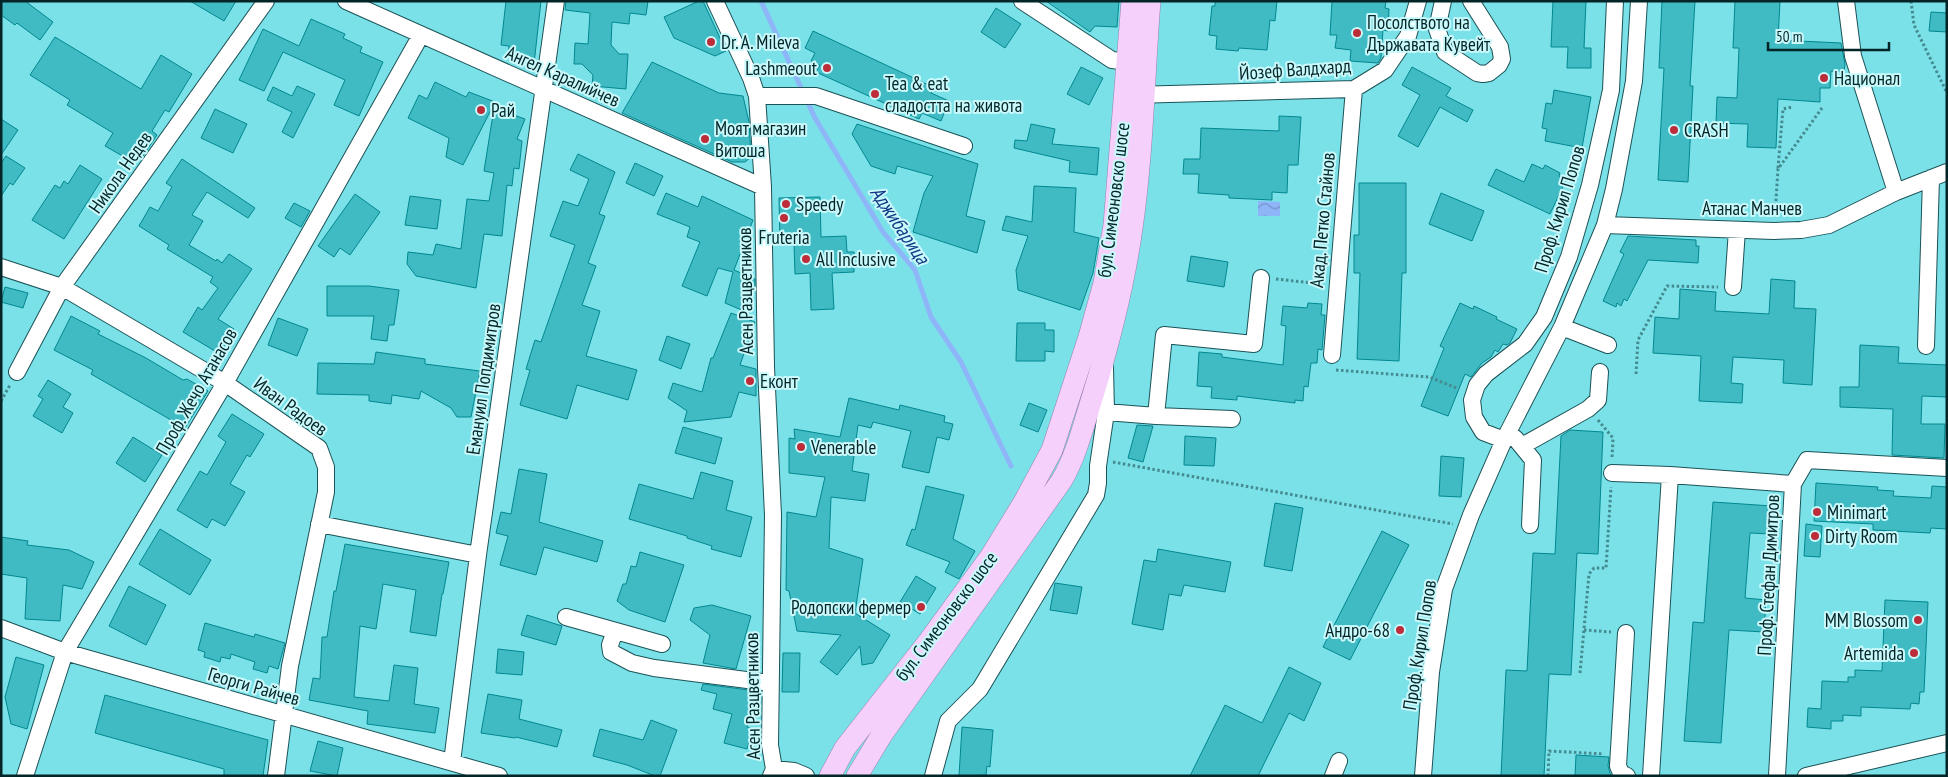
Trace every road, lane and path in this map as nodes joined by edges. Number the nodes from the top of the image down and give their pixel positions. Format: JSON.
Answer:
{"nodes":[{"id":1,"x":266,"y":1,"type":"edge"},
{"id":2,"x":346,"y":1,"type":"edge"},
{"id":3,"x":556,"y":1,"type":"edge"},
{"id":4,"x":715,"y":1,"type":"edge"},
{"id":5,"x":1022,"y":1,"type":"edge"},
{"id":6,"x":1132,"y":1,"type":"edge"},
{"id":7,"x":1150,"y":1,"type":"edge"},
{"id":8,"x":1418,"y":1,"type":"edge"},
{"id":9,"x":1443,"y":1,"type":"edge"},
{"id":10,"x":1471,"y":1,"type":"edge"},
{"id":11,"x":1616,"y":1,"type":"edge"},
{"id":12,"x":1639,"y":1,"type":"edge"},
{"id":13,"x":1846,"y":1,"type":"edge"},
{"id":14,"x":1911,"y":1,"type":"edge"},
{"id":15,"x":421,"y":35,"type":"junction"},
{"id":16,"x":1137,"y":63,"type":"junction"},
{"id":17,"x":1354,"y":89,"type":"junction"},
{"id":18,"x":543,"y":90,"type":"junction"},
{"id":19,"x":1947,"y":93,"type":"edge"},
{"id":20,"x":1135,"y":95,"type":"junction"},
{"id":21,"x":757,"y":96,"type":"junction"},
{"id":22,"x":1792,"y":107,"type":"dead end"},
{"id":23,"x":1822,"y":108,"type":"dead end"},
{"id":24,"x":964,"y":146,"type":"dead end"},
{"id":25,"x":1778,"y":169,"type":"junction"},
{"id":26,"x":1947,"y":172,"type":"edge"},
{"id":27,"x":1931,"y":178,"type":"junction"},
{"id":28,"x":763,"y":188,"type":"junction"},
{"id":29,"x":1896,"y":192,"type":"junction"},
{"id":30,"x":1606,"y":224,"type":"junction"},
{"id":31,"x":1737,"y":230,"type":"junction"},
{"id":32,"x":1774,"y":231,"type":"junction"},
{"id":33,"x":1,"y":267,"type":"edge"},
{"id":34,"x":1261,"y":278,"type":"joint"},
{"id":35,"x":1320,"y":284,"type":"dead end"},
{"id":36,"x":62,"y":287,"type":"junction"},
{"id":37,"x":1733,"y":287,"type":"joint"},
{"id":38,"x":1562,"y":327,"type":"junction"},
{"id":39,"x":1608,"y":345,"type":"dead end"},
{"id":40,"x":1926,"y":346,"type":"dead end"},
{"id":41,"x":1332,"y":355,"type":"joint"},
{"id":42,"x":1105,"y":356,"type":"junction"},
{"id":43,"x":17,"y":372,"type":"dead end"},
{"id":44,"x":1600,"y":372,"type":"dead end"},
{"id":45,"x":1636,"y":374,"type":"dead end"},
{"id":46,"x":225,"y":383,"type":"junction"},
{"id":47,"x":1474,"y":395,"type":"junction"},
{"id":48,"x":1588,"y":409,"type":"junction"},
{"id":49,"x":1106,"y":412,"type":"junction"},
{"id":50,"x":1156,"y":416,"type":"junction"},
{"id":51,"x":1232,"y":419,"type":"dead end"},
{"id":52,"x":1507,"y":436,"type":"junction"},
{"id":53,"x":1613,"y":438,"type":"dead end"},
{"id":54,"x":1522,"y":446,"type":"junction"},
{"id":55,"x":1052,"y":450,"type":"junction"},
{"id":56,"x":1099,"y":462,"type":"junction"},
{"id":57,"x":1072,"y":463,"type":"junction"},
{"id":58,"x":1947,"y":468,"type":"edge"},
{"id":59,"x":1612,"y":473,"type":"joint"},
{"id":60,"x":1670,"y":474,"type":"junction"},
{"id":61,"x":1793,"y":484,"type":"junction"},
{"id":62,"x":319,"y":524,"type":"junction"},
{"id":63,"x":1530,"y":525,"type":"dead end"},
{"id":64,"x":1467,"y":527,"type":"junction"},
{"id":65,"x":478,"y":555,"type":"junction"},
{"id":66,"x":566,"y":617,"type":"dead end"},
{"id":67,"x":1,"y":628,"type":"edge"},
{"id":68,"x":1584,"y":630,"type":"junction"},
{"id":69,"x":616,"y":631,"type":"junction"},
{"id":70,"x":1626,"y":633,"type":"joint"},
{"id":71,"x":662,"y":644,"type":"dead end"},
{"id":72,"x":64,"y":652,"type":"junction"},
{"id":73,"x":1580,"y":673,"type":"dead end"},
{"id":74,"x":770,"y":684,"type":"junction"},
{"id":75,"x":283,"y":715,"type":"junction"},
{"id":76,"x":1947,"y":743,"type":"edge"},
{"id":77,"x":1618,"y":754,"type":"junction"},
{"id":78,"x":452,"y":762,"type":"junction"},
{"id":79,"x":772,"y":772,"type":"edge"},
{"id":80,"x":25,"y":776,"type":"edge"},
{"id":81,"x":276,"y":776,"type":"edge"},
{"id":82,"x":499,"y":776,"type":"edge"},
{"id":83,"x":806,"y":776,"type":"edge"},
{"id":84,"x":830,"y":776,"type":"edge"},
{"id":85,"x":857,"y":776,"type":"edge"},
{"id":86,"x":933,"y":776,"type":"edge"},
{"id":87,"x":1423,"y":776,"type":"edge"},
{"id":88,"x":1548,"y":776,"type":"edge"},
{"id":89,"x":1627,"y":776,"type":"edge"},
{"id":90,"x":1651,"y":776,"type":"edge"},
{"id":91,"x":1777,"y":776,"type":"edge"},
{"id":92,"x":1806,"y":776,"type":"edge"}],
"edges":[{"from":1,"to":36,"type":"street","name":"Никола Недев"},
{"from":2,"to":15,"type":"street","name":"Ангел Каралийчев"},
{"from":3,"to":18,"type":"street","name":"Емануил Попдимитров"},
{"from":4,"to":21,"type":"street","name":"Асен Разцветников"},
{"from":5,"to":16,"type":"street"},
{"from":6,"to":16,"type":"main road","name":"бул. Симеоновско шосе"},
{"from":7,"to":16,"type":"main road","name":"бул. Симеоновско шосе"},
{"from":8,"to":17,"type":"street","name":"Йозеф Валдхард"},
{"from":9,"to":10,"type":"street"},
{"from":11,"to":47,"type":"street","name":"Проф. Кирил Попов"},
{"from":12,"to":30,"type":"street","name":"Проф. Кирил Попов"},
{"from":13,"to":29,"type":"street"},
{"from":14,"to":19,"type":"path"},
{"from":15,"to":18,"type":"street","name":"Ангел Каралийчев"},
{"from":15,"to":46,"type":"street","name":"Проф. Жечо Атанасов"},
{"from":16,"to":20,"type":"main road","name":"бул. Симеоновско шосе"},
{"from":17,"to":20,"type":"street","name":"Йозеф Валдхард"},
{"from":17,"to":41,"type":"street","name":"Акад. Петко Стайнов"},
{"from":18,"to":28,"type":"street","name":"Ангел Каралийчев"},
{"from":18,"to":65,"type":"street","name":"Емануил Попдимитров"},
{"from":20,"to":42,"type":"main road","name":"бул. Симеоновско шосе"},
{"from":20,"to":55,"type":"main road","name":"бул. Симеоновско шосе"},
{"from":21,"to":24,"type":"street"},
{"from":21,"to":28,"type":"street","name":"Асен Разцветников"},
{"from":22,"to":25,"type":"path"},
{"from":23,"to":25,"type":"path"},
{"from":25,"to":32,"type":"path"},
{"from":26,"to":27,"type":"street","name":"Атанас Манчев"},
{"from":27,"to":29,"type":"street","name":"Атанас Манчев"},
{"from":27,"to":40,"type":"street"},
{"from":28,"to":74,"type":"street","name":"Асен Разцветников"},
{"from":29,"to":32,"type":"street","name":"Атанас Манчев"},
{"from":30,"to":31,"type":"street","name":"Атанас Манчев"},
{"from":30,"to":38,"type":"street","name":"Проф. Кирил Попов"},
{"from":31,"to":32,"type":"street","name":"Атанас Манчев"},
{"from":31,"to":37,"type":"street"},
{"from":33,"to":36,"type":"street","name":"Иван Радоев"},
{"from":34,"to":35,"type":"path"},
{"from":34,"to":50,"type":"street"},
{"from":36,"to":43,"type":"street","name":"Никола Недев"},
{"from":36,"to":46,"type":"street","name":"Иван Радоев"},
{"from":37,"to":45,"type":"path"},
{"from":38,"to":39,"type":"street"},
{"from":38,"to":52,"type":"street","name":"Проф. Кирил Попов"},
{"from":41,"to":47,"type":"path"},
{"from":42,"to":49,"type":"street","name":"бул. Симеоновско шосе"},
{"from":42,"to":57,"type":"main road","name":"бул. Симеоновско шосе"},
{"from":44,"to":48,"type":"street"},
{"from":46,"to":62,"type":"street","name":"Иван Радоев"},
{"from":46,"to":72,"type":"street","name":"Проф. Жечо Атанасов"},
{"from":47,"to":52,"type":"street"},
{"from":48,"to":53,"type":"path"},
{"from":48,"to":54,"type":"street"},
{"from":49,"to":50,"type":"street"},
{"from":49,"to":56,"type":"street","name":"бул. Симеоновско шосе"},
{"from":50,"to":51,"type":"street"},
{"from":52,"to":54,"type":"street"},
{"from":52,"to":64,"type":"street","name":"Проф. Кирил Попов"},
{"from":54,"to":63,"type":"street"},
{"from":55,"to":57,"type":"street"},
{"from":55,"to":84,"type":"main road","name":"бул. Симеоновско шосе"},
{"from":56,"to":57,"type":"street"},
{"from":56,"to":64,"type":"path"},
{"from":56,"to":86,"type":"street","name":"бул. Симеоновско шосе"},
{"from":57,"to":85,"type":"main road","name":"бул. Симеоновско шосе"},
{"from":58,"to":61,"type":"street","name":"Проф. Стефан Димитров"},
{"from":59,"to":60,"type":"street"},
{"from":59,"to":68,"type":"path"},
{"from":60,"to":61,"type":"street"},
{"from":60,"to":90,"type":"street"},
{"from":61,"to":91,"type":"street","name":"Проф. Стефан Димитров"},
{"from":62,"to":65,"type":"street"},
{"from":62,"to":75,"type":"street","name":"Иван Радоев"},
{"from":64,"to":87,"type":"street","name":"Проф. Кирил Попов"},
{"from":65,"to":78,"type":"street","name":"Емануил Попдимитров"},
{"from":66,"to":69,"type":"street"},
{"from":67,"to":72,"type":"street","name":"Георги Райчев"},
{"from":68,"to":70,"type":"path"},
{"from":68,"to":73,"type":"path"},
{"from":69,"to":71,"type":"street"},
{"from":69,"to":74,"type":"street"},
{"from":70,"to":77,"type":"street"},
{"from":72,"to":75,"type":"street","name":"Георги Райчев"},
{"from":72,"to":80,"type":"street","name":"Проф. Жечо Атанасов"},
{"from":74,"to":79,"type":"street","name":"Асен Разцветников"},
{"from":75,"to":78,"type":"street","name":"Георги Райчев"},
{"from":75,"to":81,"type":"street","name":"Иван Радоев"},
{"from":76,"to":92,"type":"street"},
{"from":77,"to":88,"type":"path"},
{"from":77,"to":89,"type":"street"},
{"from":78,"to":82,"type":"street","name":"Георги Райчев"},
{"from":79,"to":83,"type":"street","name":"Асен Разцветников"}]}
